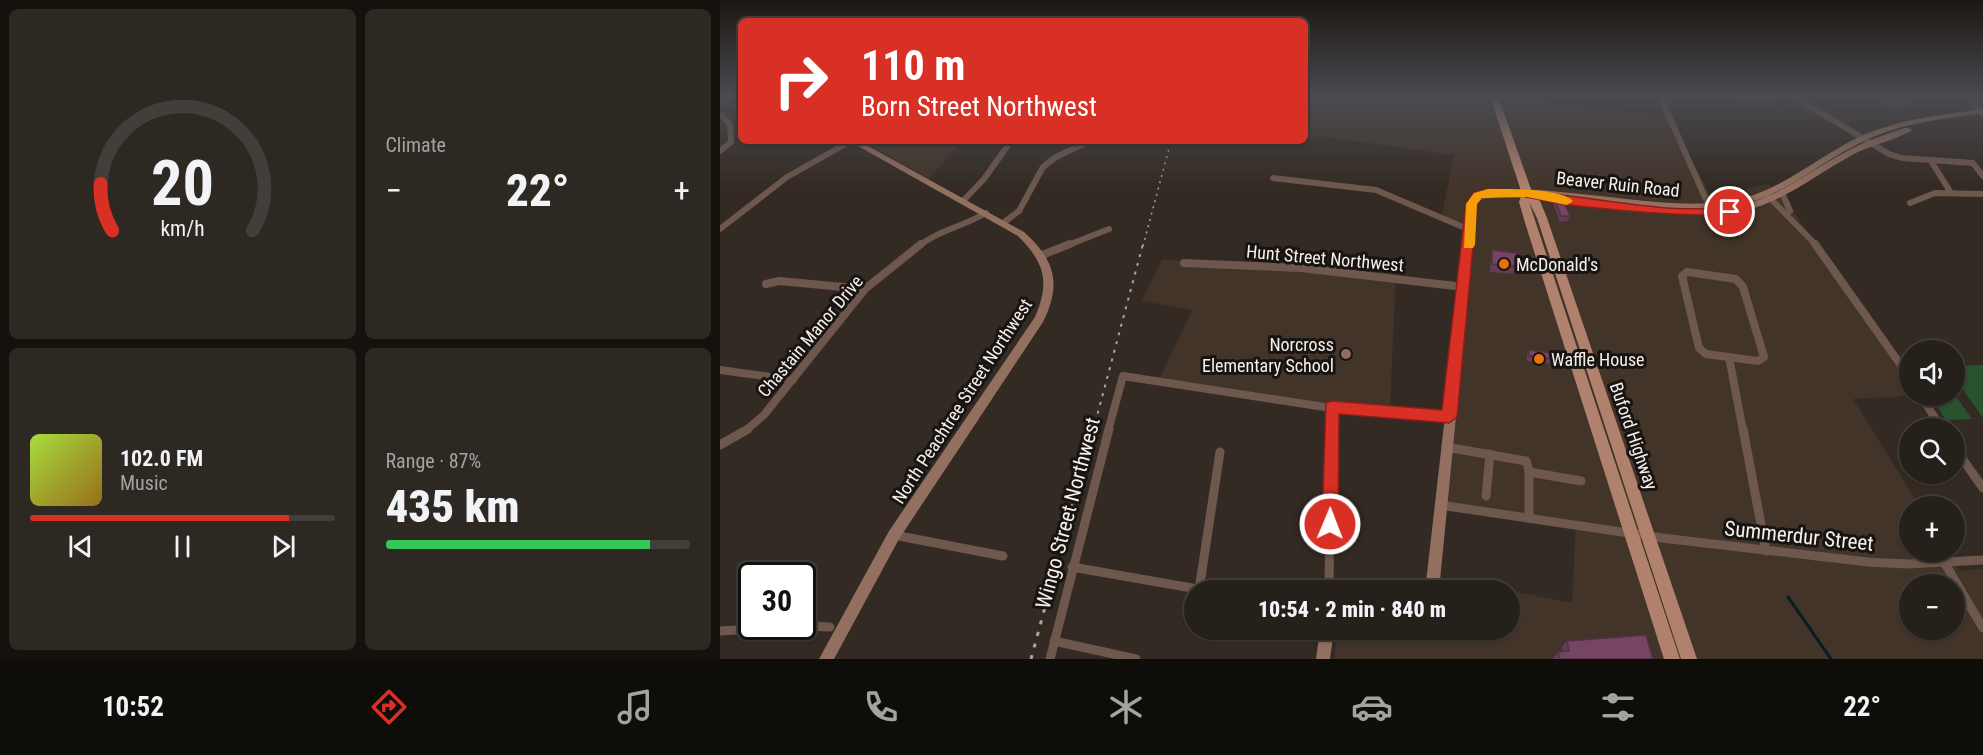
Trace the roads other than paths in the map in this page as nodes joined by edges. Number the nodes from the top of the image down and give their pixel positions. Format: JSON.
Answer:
{"nodes":[{"id":1,"x":730,"y":127,"type":"edge"},
{"id":2,"x":1504,"y":127,"type":"edge"},
{"id":3,"x":1673,"y":127,"type":"edge"},
{"id":4,"x":1843,"y":127,"type":"edge"},
{"id":5,"x":1917,"y":127,"type":"edge"},
{"id":6,"x":1866,"y":141,"type":"junction"},
{"id":7,"x":847,"y":144,"type":"edge"},
{"id":8,"x":858,"y":144,"type":"edge"},
{"id":9,"x":1009,"y":144,"type":"edge"},
{"id":10,"x":1084,"y":144,"type":"edge"},
{"id":11,"x":720,"y":151,"type":"edge"},
{"id":12,"x":1931,"y":161,"type":"junction"},
{"id":13,"x":1983,"y":176,"type":"edge"},
{"id":14,"x":1273,"y":178,"type":"dead end"},
{"id":15,"x":1951,"y":193,"type":"junction"},
{"id":16,"x":1527,"y":194,"type":"junction"},
{"id":17,"x":1983,"y":194,"type":"edge"},
{"id":18,"x":1783,"y":195,"type":"junction"},
{"id":19,"x":1770,"y":197,"type":"junction"},
{"id":20,"x":1553,"y":199,"type":"junction"},
{"id":21,"x":963,"y":201,"type":"junction"},
{"id":22,"x":1910,"y":203,"type":"dead end"},
{"id":23,"x":1710,"y":210,"type":"junction"},
{"id":24,"x":986,"y":213,"type":"junction"},
{"id":25,"x":1542,"y":218,"type":"junction"},
{"id":26,"x":1003,"y":223,"type":"junction"},
{"id":27,"x":720,"y":229,"type":"edge"},
{"id":28,"x":1109,"y":229,"type":"dead end"},
{"id":29,"x":1470,"y":230,"type":"junction"},
{"id":30,"x":1817,"y":245,"type":"junction"},
{"id":31,"x":1042,"y":255,"type":"junction"},
{"id":32,"x":1184,"y":263,"type":"dead end"},
{"id":33,"x":766,"y":284,"type":"dead end"},
{"id":34,"x":1464,"y":287,"type":"junction"},
{"id":35,"x":865,"y":290,"type":"junction"},
{"id":36,"x":1567,"y":315,"type":"junction"},
{"id":37,"x":1729,"y":357,"type":"junction"},
{"id":38,"x":1899,"y":362,"type":"edge"},
{"id":39,"x":720,"y":370,"type":"edge"},
{"id":40,"x":792,"y":380,"type":"junction"},
{"id":41,"x":1332,"y":408,"type":"junction"},
{"id":42,"x":1449,"y":417,"type":"junction"},
{"id":43,"x":720,"y":445,"type":"edge"},
{"id":44,"x":1446,"y":447,"type":"junction"},
{"id":45,"x":1220,"y":452,"type":"dead end"},
{"id":46,"x":1490,"y":454,"type":"junction"},
{"id":47,"x":1965,"y":463,"type":"edge"},
{"id":48,"x":1529,"y":472,"type":"junction"},
{"id":49,"x":1581,"y":481,"type":"dead end"},
{"id":50,"x":1983,"y":488,"type":"edge"},
{"id":51,"x":1486,"y":496,"type":"dead end"},
{"id":52,"x":1440,"y":505,"type":"junction"},
{"id":53,"x":1529,"y":518,"type":"junction"},
{"id":54,"x":1641,"y":534,"type":"junction"},
{"id":55,"x":894,"y":536,"type":"junction"},
{"id":56,"x":1766,"y":551,"type":"junction"},
{"id":57,"x":1003,"y":556,"type":"dead end"},
{"id":58,"x":1983,"y":560,"type":"edge"},
{"id":59,"x":1965,"y":561,"type":"edge"},
{"id":60,"x":1899,"y":562,"type":"edge"},
{"id":61,"x":1944,"y":562,"type":"edge"},
{"id":62,"x":1072,"y":567,"type":"junction"},
{"id":63,"x":1205,"y":580,"type":"edge"},
{"id":64,"x":1329,"y":580,"type":"edge"},
{"id":65,"x":1433,"y":580,"type":"edge"},
{"id":66,"x":1184,"y":587,"type":"edge"},
{"id":67,"x":816,"y":626,"type":"edge"},
{"id":68,"x":830,"y":627,"type":"dead end"},
{"id":69,"x":1983,"y":628,"type":"edge"},
{"id":70,"x":738,"y":630,"type":"edge"},
{"id":71,"x":720,"y":631,"type":"edge"},
{"id":72,"x":1326,"y":640,"type":"edge"},
{"id":73,"x":1054,"y":641,"type":"junction"},
{"id":74,"x":826,"y":659,"type":"edge"},
{"id":75,"x":1050,"y":659,"type":"edge"},
{"id":76,"x":1136,"y":659,"type":"edge"},
{"id":77,"x":1323,"y":659,"type":"edge"},
{"id":78,"x":1672,"y":659,"type":"edge"},
{"id":79,"x":1689,"y":659,"type":"edge"}],
"edges":[{"from":1,"to":11,"type":"street"},
{"from":2,"to":16,"type":"main road","name":"Buford Highway"},
{"from":3,"to":23,"type":"street"},
{"from":4,"to":6,"type":"street"},
{"from":5,"to":6,"type":"street","name":"Beaver Ruin Road"},
{"from":6,"to":12,"type":"street"},
{"from":6,"to":18,"type":"street","name":"Beaver Ruin Road"},
{"from":6,"to":19,"type":"street","name":"Beaver Ruin Road"},
{"from":7,"to":27,"type":"street"},
{"from":8,"to":21,"type":"street"},
{"from":9,"to":21,"type":"street"},
{"from":10,"to":26,"type":"street"},
{"from":12,"to":13,"type":"street"},
{"from":12,"to":15,"type":"street"},
{"from":14,"to":29,"type":"street"},
{"from":15,"to":17,"type":"street"},
{"from":15,"to":22,"type":"street"},
{"from":16,"to":20,"type":"street","name":"Beaver Ruin Road"},
{"from":16,"to":23,"type":"street","name":"Beaver Ruin Road"},
{"from":16,"to":25,"type":"main road","name":"Buford Highway"},
{"from":16,"to":29,"type":"street"},
{"from":16,"to":36,"type":"main road","name":"Buford Highway"},
{"from":18,"to":19,"type":"street","name":"Beaver Ruin Road"},
{"from":18,"to":30,"type":"street"},
{"from":19,"to":23,"type":"street","name":"Beaver Ruin Road"},
{"from":19,"to":30,"type":"street"},
{"from":20,"to":23,"type":"street","name":"Beaver Ruin Road"},
{"from":20,"to":25,"type":"street"},
{"from":21,"to":24,"type":"street"},
{"from":24,"to":26,"type":"street"},
{"from":24,"to":35,"type":"street","name":"Chastain Manor Drive"},
{"from":25,"to":36,"type":"main road","name":"Buford Highway"},
{"from":26,"to":31,"type":"street"},
{"from":28,"to":31,"type":"street"},
{"from":29,"to":34,"type":"street"},
{"from":30,"to":38,"type":"street"},
{"from":31,"to":55,"type":"street","name":"North Peachtree Street Northwest"},
{"from":32,"to":34,"type":"street","name":"Hunt Street Northwest"},
{"from":33,"to":35,"type":"street"},
{"from":34,"to":42,"type":"street"},
{"from":35,"to":40,"type":"street","name":"Chastain Manor Drive"},
{"from":36,"to":54,"type":"main road","name":"Buford Highway"},
{"from":37,"to":37,"type":"street"},
{"from":37,"to":56,"type":"street"},
{"from":39,"to":40,"type":"street"},
{"from":40,"to":43,"type":"street","name":"Chastain Manor Drive"},
{"from":41,"to":42,"type":"street"},
{"from":41,"to":62,"type":"street","name":"Wingo Street Northwest"},
{"from":41,"to":64,"type":"street"},
{"from":42,"to":44,"type":"street"},
{"from":44,"to":46,"type":"street"},
{"from":44,"to":52,"type":"street"},
{"from":45,"to":63,"type":"street"},
{"from":46,"to":48,"type":"street"},
{"from":46,"to":51,"type":"street"},
{"from":47,"to":50,"type":"street"},
{"from":48,"to":49,"type":"street"},
{"from":48,"to":53,"type":"street"},
{"from":52,"to":53,"type":"street","name":"Summerdur Street"},
{"from":52,"to":65,"type":"street"},
{"from":53,"to":54,"type":"street","name":"Summerdur Street"},
{"from":54,"to":56,"type":"street","name":"Summerdur Street"},
{"from":54,"to":78,"type":"main road","name":"Buford Highway"},
{"from":54,"to":79,"type":"main road","name":"Buford Highway"},
{"from":55,"to":57,"type":"street"},
{"from":55,"to":74,"type":"street","name":"North Peachtree Street Northwest"},
{"from":56,"to":60,"type":"street","name":"Summerdur Street"},
{"from":58,"to":59,"type":"street","name":"Summerdur Street"},
{"from":61,"to":69,"type":"street"},
{"from":62,"to":66,"type":"street"},
{"from":62,"to":73,"type":"street","name":"Wingo Street Northwest"},
{"from":67,"to":68,"type":"street"},
{"from":70,"to":71,"type":"street"},
{"from":72,"to":77,"type":"street"},
{"from":73,"to":75,"type":"street","name":"Wingo Street Northwest"},
{"from":73,"to":76,"type":"street"}]}
